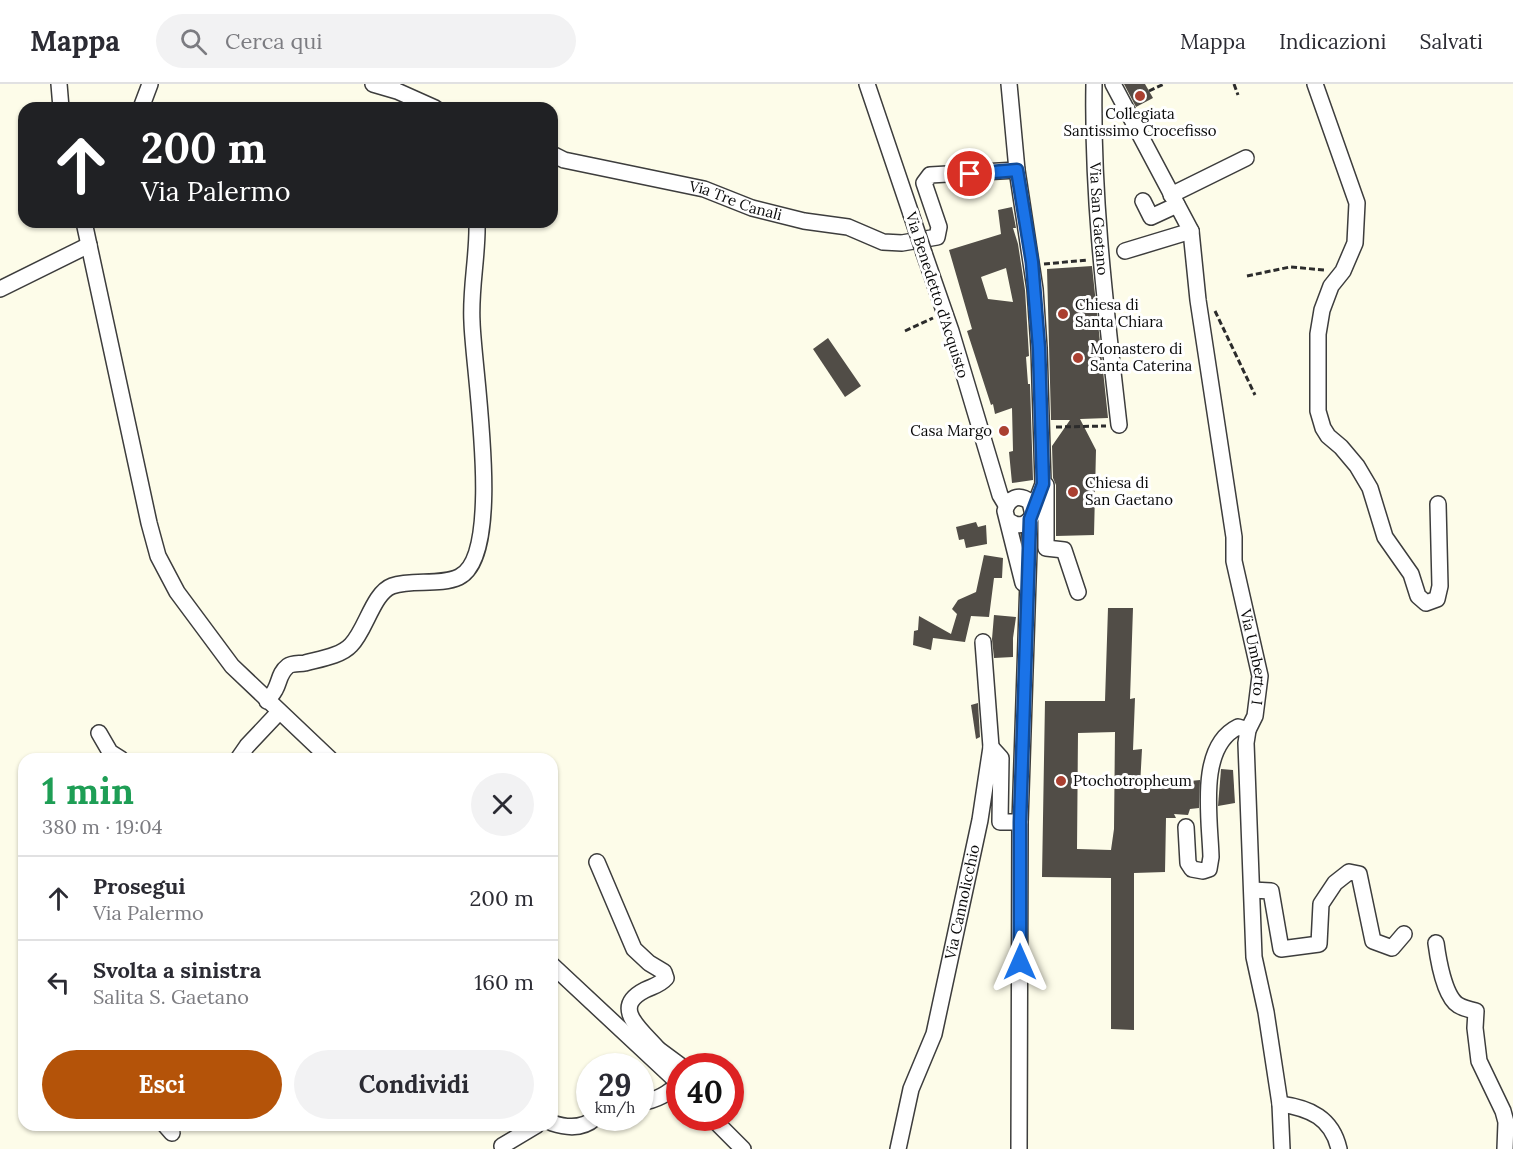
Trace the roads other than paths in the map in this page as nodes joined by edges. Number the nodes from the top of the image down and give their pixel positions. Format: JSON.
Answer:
{"nodes":[{"id":1,"x":59,"y":84,"type":"edge"},
{"id":2,"x":150,"y":84,"type":"edge"},
{"id":3,"x":373,"y":84,"type":"edge"},
{"id":4,"x":867,"y":84,"type":"edge"},
{"id":5,"x":1010,"y":84,"type":"edge"},
{"id":6,"x":1095,"y":84,"type":"edge"},
{"id":7,"x":1113,"y":84,"type":"edge"},
{"id":8,"x":1315,"y":84,"type":"edge"},
{"id":9,"x":60,"y":102,"type":"edge"},
{"id":10,"x":143,"y":102,"type":"edge"},
{"id":11,"x":422,"y":102,"type":"edge"},
{"id":12,"x":558,"y":157,"type":"edge"},
{"id":13,"x":1246,"y":158,"type":"dead end"},
{"id":14,"x":1017,"y":170,"type":"junction"},
{"id":15,"x":1174,"y":200,"type":"junction"},
{"id":16,"x":1143,"y":201,"type":"dead end"},
{"id":17,"x":477,"y":228,"type":"edge"},
{"id":18,"x":88,"y":230,"type":"edge"},
{"id":19,"x":1191,"y":231,"type":"junction"},
{"id":20,"x":922,"y":246,"type":"junction"},
{"id":21,"x":1125,"y":251,"type":"dead end"},
{"id":22,"x":0,"y":289,"type":"edge"},
{"id":23,"x":1119,"y":425,"type":"road end"},
{"id":24,"x":1043,"y":484,"type":"junction"},
{"id":25,"x":1438,"y":504,"type":"dead end"},
{"id":26,"x":1006,"y":505,"type":"junction"},
{"id":27,"x":1032,"y":514,"type":"junction"},
{"id":28,"x":1009,"y":521,"type":"junction"},
{"id":29,"x":1078,"y":592,"type":"dead end"},
{"id":30,"x":1028,"y":604,"type":"junction"},
{"id":31,"x":983,"y":642,"type":"dead end"},
{"id":32,"x":267,"y":700,"type":"junction"},
{"id":33,"x":279,"y":712,"type":"junction"},
{"id":34,"x":1248,"y":730,"type":"junction"},
{"id":35,"x":99,"y":733,"type":"dead end"},
{"id":36,"x":991,"y":747,"type":"junction"},
{"id":37,"x":111,"y":753,"type":"edge"},
{"id":38,"x":242,"y":753,"type":"edge"},
{"id":39,"x":323,"y":753,"type":"edge"},
{"id":40,"x":1020,"y":822,"type":"junction"},
{"id":41,"x":1186,"y":827,"type":"dead end"},
{"id":42,"x":597,"y":862,"type":"dead end"},
{"id":43,"x":1251,"y":890,"type":"junction"},
{"id":44,"x":1404,"y":934,"type":"dead end"},
{"id":45,"x":1436,"y":943,"type":"dead end"},
{"id":46,"x":558,"y":970,"type":"edge"},
{"id":47,"x":654,"y":1053,"type":"junction"},
{"id":48,"x":666,"y":1066,"type":"edge"},
{"id":49,"x":1280,"y":1104,"type":"junction"},
{"id":50,"x":558,"y":1125,"type":"edge"},
{"id":51,"x":576,"y":1125,"type":"edge"},
{"id":52,"x":527,"y":1131,"type":"edge"},
{"id":53,"x":725,"y":1131,"type":"edge"},
{"id":54,"x":502,"y":1146,"type":"dead end"},
{"id":55,"x":742,"y":1148,"type":"edge"},
{"id":56,"x":898,"y":1149,"type":"edge"},
{"id":57,"x":1019,"y":1149,"type":"edge"},
{"id":58,"x":1282,"y":1149,"type":"edge"},
{"id":59,"x":1339,"y":1149,"type":"edge"},
{"id":60,"x":1505,"y":1149,"type":"edge"}],
"edges":[{"from":1,"to":9,"type":"street"},
{"from":2,"to":10,"type":"street"},
{"from":3,"to":11,"type":"street"},
{"from":4,"to":20,"type":"street","name":"Via Benedetto d'Acquisto","bridge":true},
{"from":5,"to":14,"type":"street"},
{"from":6,"to":23,"type":"street","name":"Via San Gaetano"},
{"from":7,"to":15,"type":"street","name":"Via Umberto I"},
{"from":8,"to":25,"type":"street"},
{"from":12,"to":20,"type":"street","name":"Via Tre Canali"},
{"from":13,"to":15,"type":"street"},
{"from":14,"to":20,"type":"street"},
{"from":14,"to":24,"type":"street"},
{"from":15,"to":16,"type":"street"},
{"from":15,"to":19,"type":"street","name":"Via Umberto I"},
{"from":17,"to":32,"type":"street"},
{"from":18,"to":22,"type":"street"},
{"from":18,"to":32,"type":"street"},
{"from":19,"to":21,"type":"street"},
{"from":19,"to":34,"type":"street","name":"Via Umberto I"},
{"from":20,"to":26,"type":"street","name":"Via Benedetto d'Acquisto"},
{"from":24,"to":27,"type":"street"},
{"from":24,"to":29,"type":"street"},
{"from":26,"to":27,"type":"street"},
{"from":26,"to":28,"type":"street"},
{"from":27,"to":28,"type":"street"},
{"from":27,"to":30,"type":"street"},
{"from":28,"to":30,"type":"street"},
{"from":30,"to":40,"type":"street"},
{"from":31,"to":36,"type":"street"},
{"from":32,"to":33,"type":"street"},
{"from":33,"to":38,"type":"street"},
{"from":33,"to":39,"type":"street"},
{"from":34,"to":41,"type":"street"},
{"from":34,"to":43,"type":"street","name":"Via Umberto I"},
{"from":35,"to":37,"type":"street"},
{"from":36,"to":40,"type":"street"},
{"from":36,"to":56,"type":"street","name":"Via Cannolicchio"},
{"from":40,"to":57,"type":"street"},
{"from":42,"to":47,"type":"street"},
{"from":43,"to":44,"type":"street"},
{"from":43,"to":49,"type":"street","name":"Via Umberto I"},
{"from":45,"to":60,"type":"street"},
{"from":46,"to":47,"type":"street"},
{"from":47,"to":48,"type":"street"},
{"from":49,"to":58,"type":"street","name":"Via Umberto I"},
{"from":49,"to":59,"type":"street"},
{"from":50,"to":51,"type":"street"},
{"from":52,"to":54,"type":"street"},
{"from":53,"to":55,"type":"street"}]}
